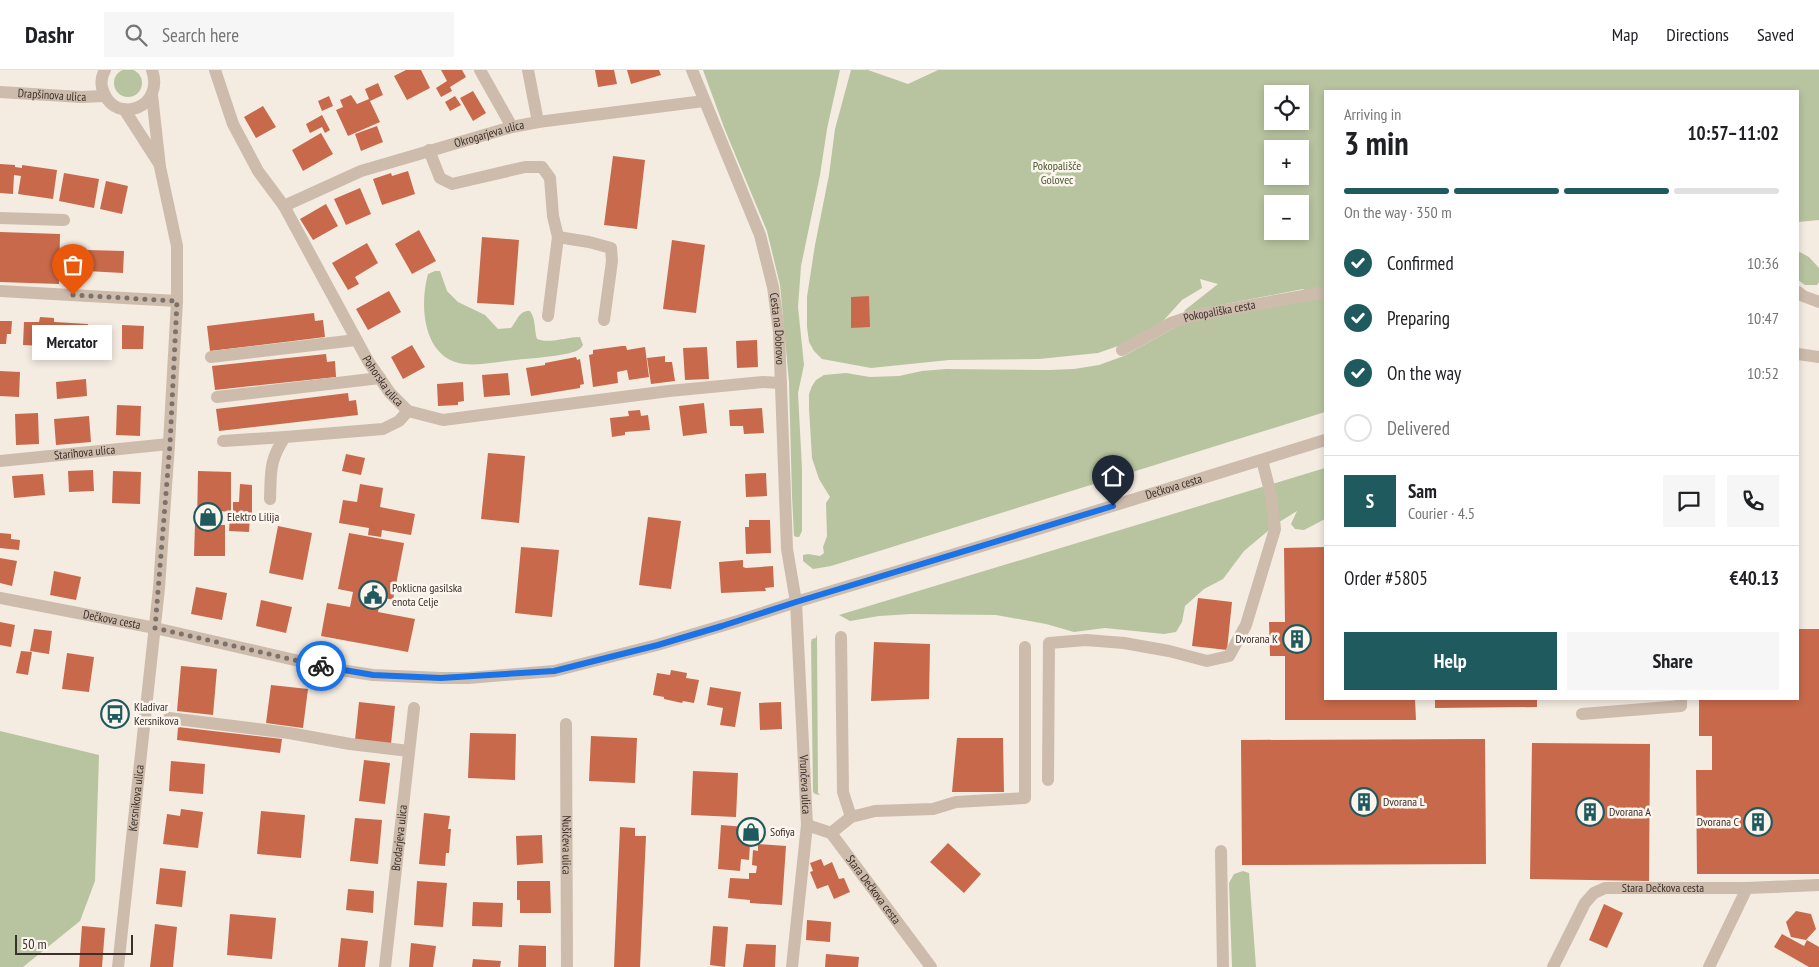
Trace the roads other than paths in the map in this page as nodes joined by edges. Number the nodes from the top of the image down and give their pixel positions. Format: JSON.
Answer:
{"nodes":[{"id":1,"x":105,"y":70,"type":"edge"},
{"id":2,"x":152,"y":70,"type":"edge"},
{"id":3,"x":215,"y":70,"type":"edge"},
{"id":4,"x":480,"y":70,"type":"edge"},
{"id":5,"x":528,"y":70,"type":"edge"},
{"id":6,"x":692,"y":70,"type":"edge"},
{"id":7,"x":0,"y":92,"type":"edge"},
{"id":8,"x":152,"y":95,"type":"junction"},
{"id":9,"x":105,"y":96,"type":"junction"},
{"id":10,"x":704,"y":101,"type":"junction"},
{"id":11,"x":124,"y":109,"type":"junction"},
{"id":12,"x":538,"y":122,"type":"junction"},
{"id":13,"x":512,"y":127,"type":"junction"},
{"id":14,"x":429,"y":150,"type":"junction"},
{"id":15,"x":160,"y":167,"type":"junction"},
{"id":16,"x":284,"y":206,"type":"junction"},
{"id":17,"x":0,"y":218,"type":"edge"},
{"id":18,"x":64,"y":220,"type":"dead end"},
{"id":19,"x":558,"y":238,"type":"junction"},
{"id":20,"x":0,"y":291,"type":"edge"},
{"id":21,"x":1324,"y":292,"type":"edge"},
{"id":22,"x":1799,"y":293,"type":"edge"},
{"id":23,"x":177,"y":301,"type":"junction"},
{"id":24,"x":1819,"y":302,"type":"edge"},
{"id":25,"x":548,"y":316,"type":"dead end"},
{"id":26,"x":604,"y":320,"type":"dead end"},
{"id":27,"x":356,"y":340,"type":"junction"},
{"id":28,"x":1122,"y":350,"type":"dead end"},
{"id":29,"x":1799,"y":354,"type":"edge"},
{"id":30,"x":212,"y":357,"type":"dead end"},
{"id":31,"x":1819,"y":357,"type":"edge"},
{"id":32,"x":380,"y":378,"type":"junction"},
{"id":33,"x":781,"y":383,"type":"junction"},
{"id":34,"x":217,"y":397,"type":"dead end"},
{"id":35,"x":408,"y":411,"type":"junction"},
{"id":36,"x":285,"y":436,"type":"junction"},
{"id":37,"x":1324,"y":440,"type":"edge"},
{"id":38,"x":223,"y":441,"type":"dead end"},
{"id":39,"x":170,"y":444,"type":"junction"},
{"id":40,"x":1262,"y":460,"type":"junction"},
{"id":41,"x":0,"y":461,"type":"edge"},
{"id":42,"x":270,"y":499,"type":"dead end"},
{"id":43,"x":0,"y":598,"type":"edge"},
{"id":44,"x":796,"y":602,"type":"junction"},
{"id":45,"x":155,"y":628,"type":"junction"},
{"id":46,"x":842,"y":637,"type":"dead end"},
{"id":47,"x":1025,"y":647,"type":"dead end"},
{"id":48,"x":1681,"y":700,"type":"edge"},
{"id":49,"x":414,"y":708,"type":"dead end"},
{"id":50,"x":1582,"y":714,"type":"dead end"},
{"id":51,"x":169,"y":718,"type":"dead end"},
{"id":52,"x":566,"y":724,"type":"dead end"},
{"id":53,"x":409,"y":751,"type":"junction"},
{"id":54,"x":1048,"y":780,"type":"dead end"},
{"id":55,"x":851,"y":817,"type":"junction"},
{"id":56,"x":807,"y":825,"type":"junction"},
{"id":57,"x":831,"y":832,"type":"junction"},
{"id":58,"x":1221,"y":851,"type":"dead end"},
{"id":59,"x":1819,"y":885,"type":"edge"},
{"id":60,"x":1747,"y":888,"type":"junction"},
{"id":61,"x":118,"y":967,"type":"edge"},
{"id":62,"x":385,"y":967,"type":"edge"},
{"id":63,"x":567,"y":967,"type":"edge"},
{"id":64,"x":792,"y":967,"type":"edge"},
{"id":65,"x":931,"y":967,"type":"edge"},
{"id":66,"x":1223,"y":967,"type":"edge"},
{"id":67,"x":1552,"y":967,"type":"edge"},
{"id":68,"x":1710,"y":967,"type":"edge"}],
"edges":[{"from":1,"to":9,"type":"street"},
{"from":2,"to":8,"type":"street"},
{"from":3,"to":16,"type":"street","name":"Pohorska ulica"},
{"from":4,"to":13,"type":"street"},
{"from":5,"to":12,"type":"street"},
{"from":6,"to":10,"type":"street","name":"Cesta na Dobrovo"},
{"from":7,"to":9,"type":"street","name":"Drapšinova ulica"},
{"from":8,"to":11,"type":"street"},
{"from":8,"to":15,"type":"street"},
{"from":9,"to":11,"type":"street"},
{"from":10,"to":12,"type":"street","name":"Okrogarjeva ulica"},
{"from":10,"to":33,"type":"street","name":"Cesta na Dobrovo"},
{"from":11,"to":15,"type":"street"},
{"from":12,"to":13,"type":"street","name":"Okrogarjeva ulica"},
{"from":13,"to":14,"type":"street","name":"Okrogarjeva ulica"},
{"from":14,"to":16,"type":"street","name":"Okrogarjeva ulica"},
{"from":14,"to":19,"type":"street"},
{"from":15,"to":23,"type":"street","name":"Kersnikova ulica"},
{"from":16,"to":27,"type":"street","name":"Pohorska ulica"},
{"from":17,"to":18,"type":"street"},
{"from":19,"to":25,"type":"street"},
{"from":19,"to":26,"type":"street"},
{"from":20,"to":23,"type":"street"},
{"from":21,"to":28,"type":"street","name":"Pokopališka cesta"},
{"from":22,"to":24,"type":"street"},
{"from":23,"to":39,"type":"street","name":"Kersnikova ulica"},
{"from":27,"to":30,"type":"street"},
{"from":27,"to":32,"type":"street","name":"Pohorska ulica"},
{"from":29,"to":31,"type":"street"},
{"from":32,"to":34,"type":"street"},
{"from":32,"to":35,"type":"street","name":"Pohorska ulica"},
{"from":33,"to":35,"type":"street","name":"Pohorska ulica"},
{"from":33,"to":44,"type":"street","name":"Cesta na Dobrovo"},
{"from":35,"to":36,"type":"street"},
{"from":36,"to":38,"type":"street"},
{"from":36,"to":42,"type":"street"},
{"from":37,"to":40,"type":"street","name":"Dečkova cesta"},
{"from":39,"to":41,"type":"street","name":"Starihova ulica"},
{"from":39,"to":45,"type":"street","name":"Kersnikova ulica"},
{"from":40,"to":44,"type":"street","name":"Dečkova cesta"},
{"from":40,"to":54,"type":"street"},
{"from":43,"to":45,"type":"street","name":"Dečkova cesta"},
{"from":44,"to":45,"type":"street","name":"Dečkova cesta"},
{"from":44,"to":56,"type":"street","name":"Vrunčeva ulica"},
{"from":45,"to":61,"type":"street","name":"Kersnikova ulica"},
{"from":46,"to":55,"type":"street"},
{"from":47,"to":55,"type":"street"},
{"from":48,"to":50,"type":"street"},
{"from":49,"to":53,"type":"street","name":"Brodarjeva ulica"},
{"from":51,"to":53,"type":"street"},
{"from":52,"to":63,"type":"street","name":"Nušičeva ulica"},
{"from":53,"to":62,"type":"street","name":"Brodarjeva ulica"},
{"from":55,"to":57,"type":"street"},
{"from":56,"to":57,"type":"street"},
{"from":56,"to":64,"type":"street","name":"Vrunčeva ulica"},
{"from":57,"to":65,"type":"street","name":"Stara Dečkova cesta"},
{"from":58,"to":66,"type":"street"},
{"from":59,"to":60,"type":"street","name":"Stara Dečkova cesta"},
{"from":60,"to":67,"type":"street","name":"Stara Dečkova cesta"},
{"from":60,"to":68,"type":"street"}]}
